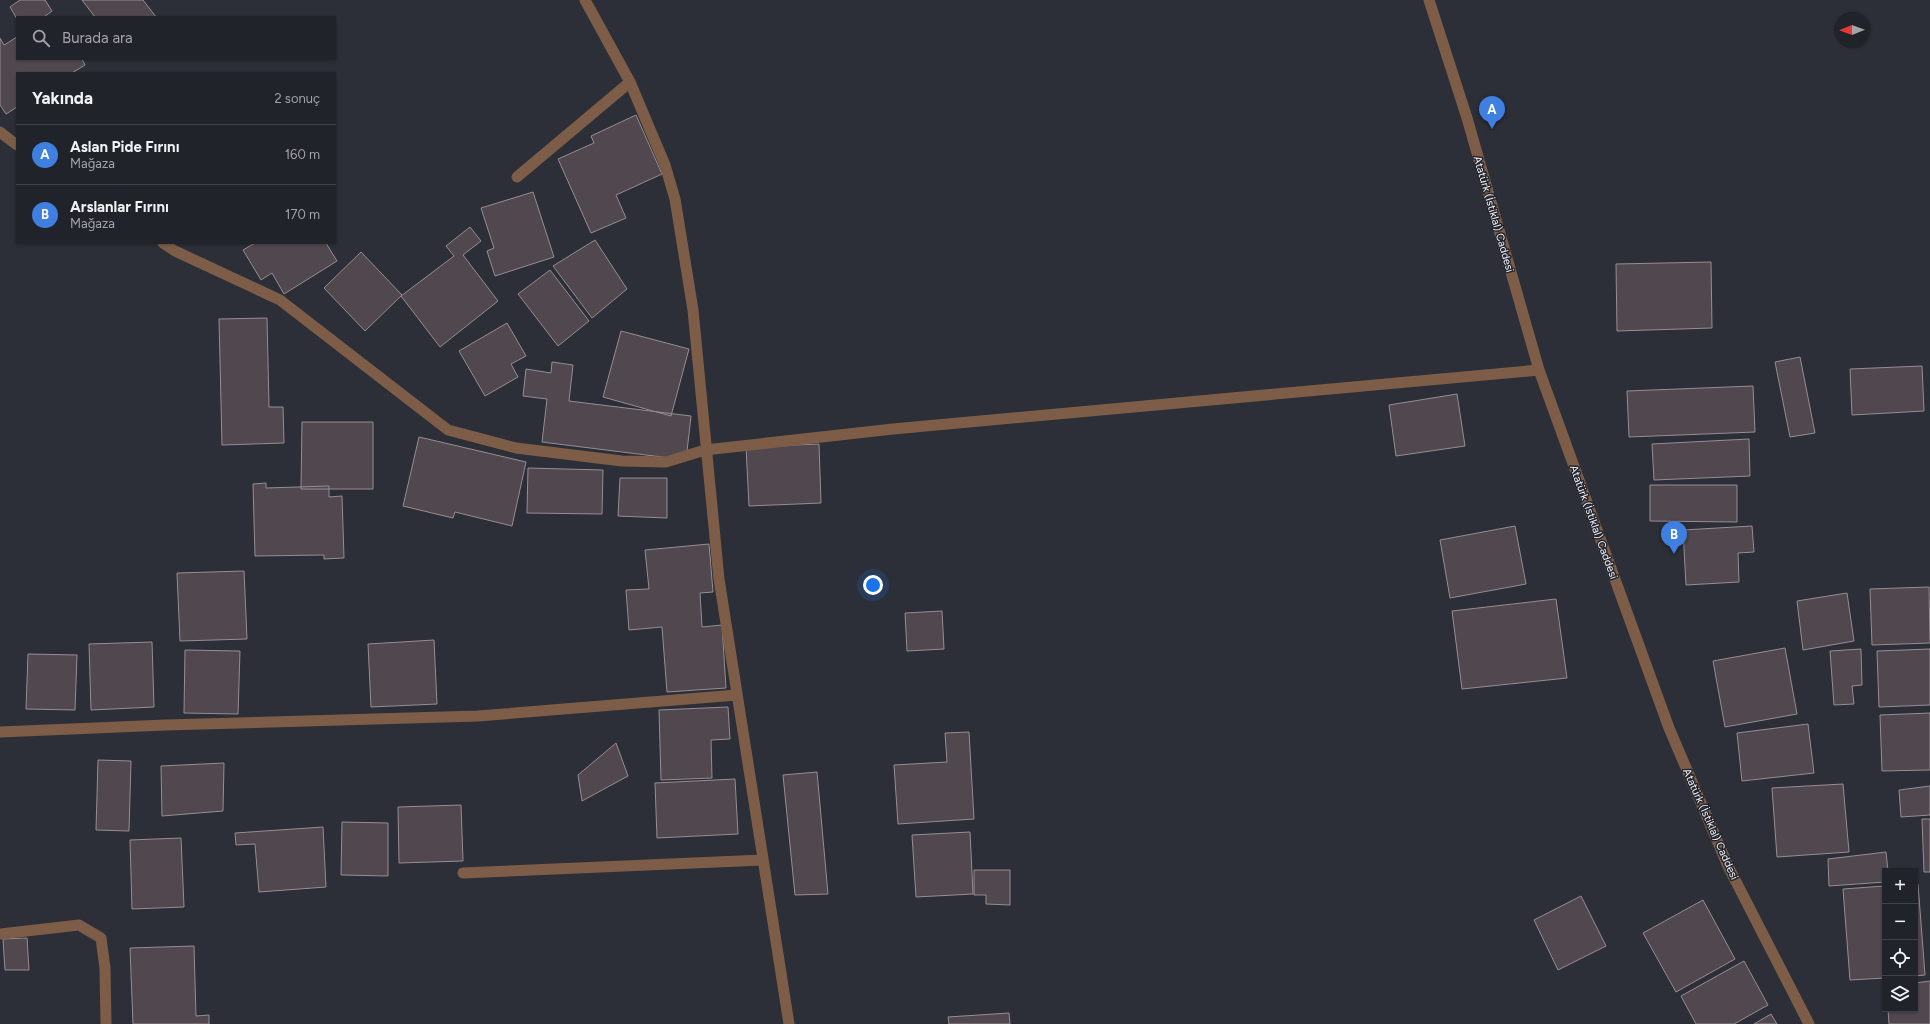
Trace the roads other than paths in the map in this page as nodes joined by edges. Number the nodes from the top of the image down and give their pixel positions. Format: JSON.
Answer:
{"nodes":[{"id":1,"x":585,"y":0,"type":"edge"},
{"id":2,"x":1429,"y":0,"type":"edge"},
{"id":3,"x":630,"y":82,"type":"junction"},
{"id":4,"x":0,"y":132,"type":"edge"},
{"id":5,"x":16,"y":144,"type":"edge"},
{"id":6,"x":517,"y":177,"type":"dead end"},
{"id":7,"x":165,"y":244,"type":"edge"},
{"id":8,"x":1539,"y":370,"type":"junction"},
{"id":9,"x":705,"y":450,"type":"junction"},
{"id":10,"x":737,"y":695,"type":"junction"},
{"id":11,"x":0,"y":732,"type":"edge"},
{"id":12,"x":763,"y":860,"type":"junction"},
{"id":13,"x":463,"y":873,"type":"dead end"},
{"id":14,"x":0,"y":934,"type":"edge"},
{"id":15,"x":106,"y":1024,"type":"edge"},
{"id":16,"x":789,"y":1024,"type":"edge"},
{"id":17,"x":1809,"y":1024,"type":"edge"}],
"edges":[{"from":1,"to":3,"type":"street"},
{"from":2,"to":8,"type":"street","name":"Atatürk (İstiklal) Caddesi"},
{"from":3,"to":6,"type":"street"},
{"from":3,"to":9,"type":"street"},
{"from":4,"to":5,"type":"street"},
{"from":7,"to":9,"type":"street"},
{"from":8,"to":9,"type":"street"},
{"from":8,"to":17,"type":"street","name":"Atatürk (İstiklal) Caddesi"},
{"from":9,"to":10,"type":"street"},
{"from":10,"to":11,"type":"street"},
{"from":10,"to":12,"type":"street"},
{"from":12,"to":13,"type":"street"},
{"from":12,"to":16,"type":"street"},
{"from":14,"to":15,"type":"street"}]}
